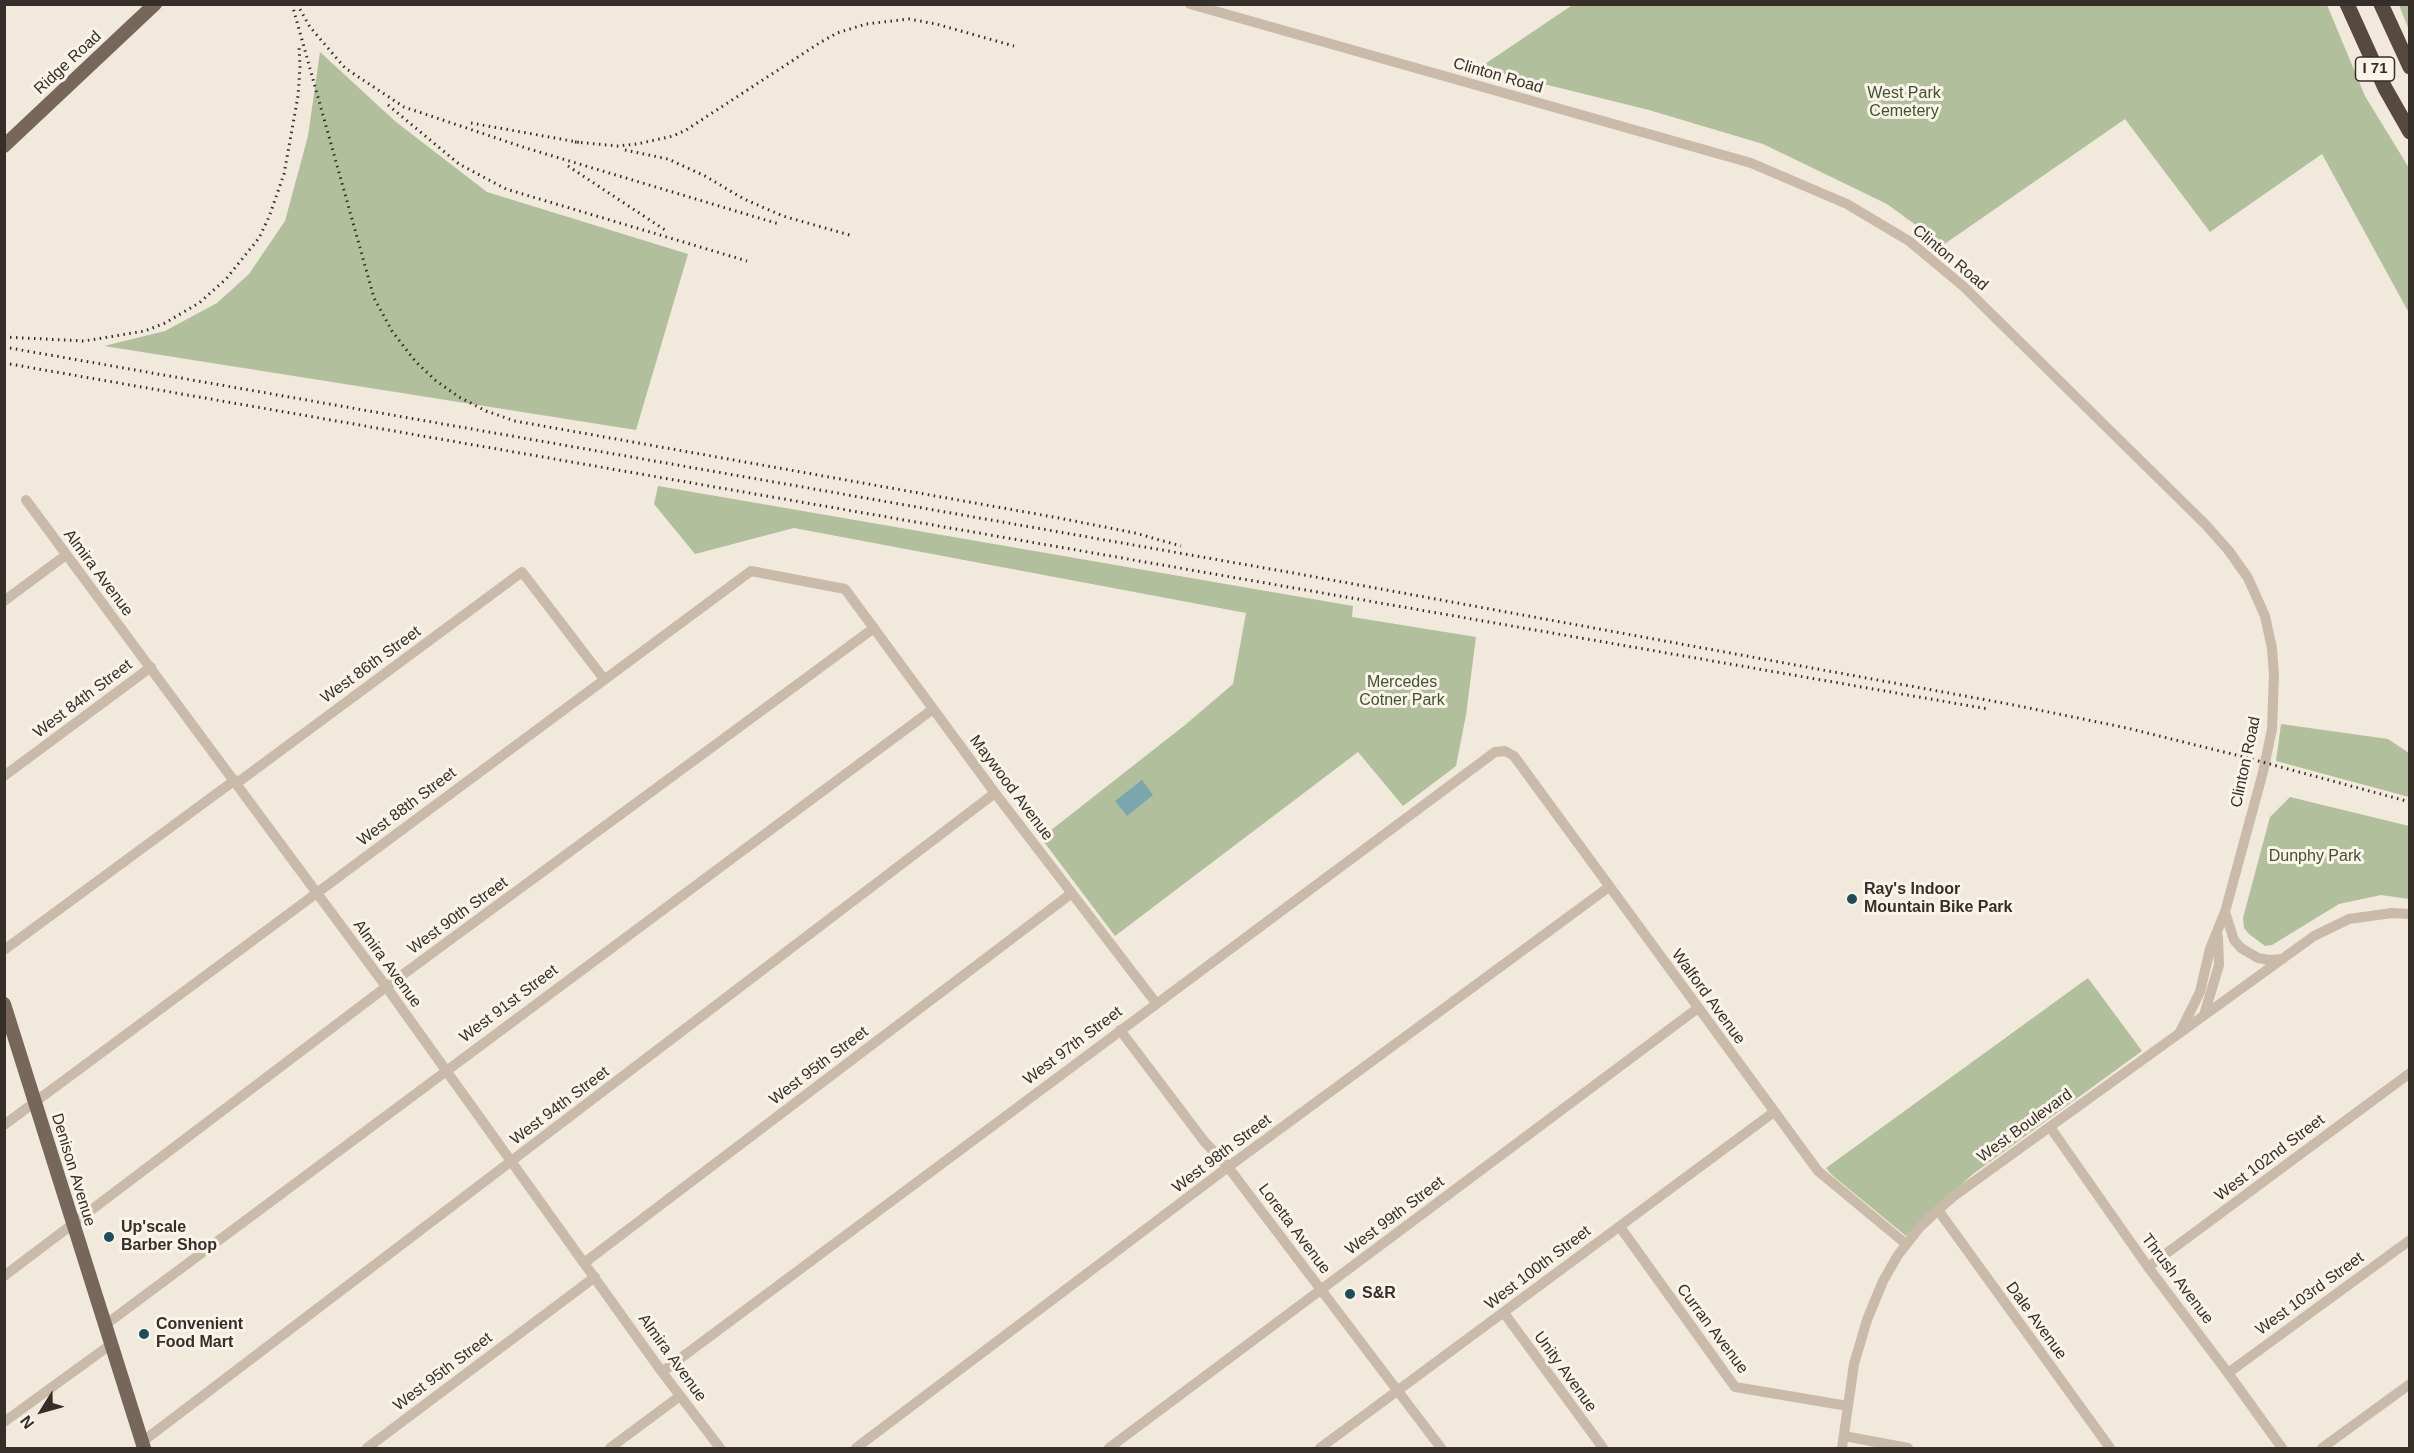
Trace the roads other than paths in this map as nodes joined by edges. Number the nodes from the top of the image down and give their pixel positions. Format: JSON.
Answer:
{"nodes":[{"id":1,"x":155,"y":4,"type":"edge"},
{"id":2,"x":1190,"y":4,"type":"edge"},
{"id":3,"x":2347,"y":4,"type":"edge"},
{"id":4,"x":2381,"y":4,"type":"edge"},
{"id":5,"x":2409,"y":67,"type":"edge"},
{"id":6,"x":2409,"y":132,"type":"edge"},
{"id":7,"x":4,"y":146,"type":"edge"},
{"id":8,"x":26,"y":500,"type":"dead end"},
{"id":9,"x":66,"y":555,"type":"junction"},
{"id":10,"x":845,"y":589,"type":"joint"},
{"id":11,"x":4,"y":601,"type":"edge"},
{"id":12,"x":874,"y":628,"type":"junction"},
{"id":13,"x":151,"y":667,"type":"junction"},
{"id":14,"x":604,"y":679,"type":"junction"},
{"id":15,"x":933,"y":708,"type":"junction"},
{"id":16,"x":1504,"y":751,"type":"joint"},
{"id":17,"x":4,"y":776,"type":"edge"},
{"id":18,"x":236,"y":782,"type":"junction"},
{"id":19,"x":995,"y":793,"type":"junction"},
{"id":20,"x":1609,"y":887,"type":"junction"},
{"id":21,"x":317,"y":893,"type":"junction"},
{"id":22,"x":1072,"y":893,"type":"junction"},
{"id":23,"x":2225,"y":912,"type":"junction"},
{"id":24,"x":2409,"y":914,"type":"edge"},
{"id":25,"x":4,"y":950,"type":"edge"},
{"id":26,"x":2284,"y":958,"type":"junction"},
{"id":27,"x":386,"y":987,"type":"junction"},
{"id":28,"x":2206,"y":995,"type":"junction"},
{"id":29,"x":1156,"y":1003,"type":"junction"},
{"id":30,"x":4,"y":1004,"type":"edge"},
{"id":31,"x":1698,"y":1008,"type":"junction"},
{"id":32,"x":2204,"y":1016,"type":"junction"},
{"id":33,"x":1120,"y":1030,"type":"junction"},
{"id":34,"x":2180,"y":1032,"type":"junction"},
{"id":35,"x":445,"y":1070,"type":"junction"},
{"id":36,"x":2409,"y":1073,"type":"edge"},
{"id":37,"x":34,"y":1103,"type":"junction"},
{"id":38,"x":1774,"y":1112,"type":"junction"},
{"id":39,"x":4,"y":1125,"type":"edge"},
{"id":40,"x":2050,"y":1127,"type":"junction"},
{"id":41,"x":512,"y":1161,"type":"junction"},
{"id":42,"x":1228,"y":1167,"type":"junction"},
{"id":43,"x":1938,"y":1210,"type":"junction"},
{"id":44,"x":73,"y":1225,"type":"junction"},
{"id":45,"x":1620,"y":1227,"type":"junction"},
{"id":46,"x":2409,"y":1240,"type":"edge"},
{"id":47,"x":1906,"y":1244,"type":"junction"},
{"id":48,"x":584,"y":1263,"type":"junction"},
{"id":49,"x":2148,"y":1267,"type":"junction"},
{"id":50,"x":4,"y":1276,"type":"edge"},
{"id":51,"x":595,"y":1277,"type":"junction"},
{"id":52,"x":1321,"y":1290,"type":"junction"},
{"id":53,"x":1504,"y":1312,"type":"junction"},
{"id":54,"x":105,"y":1325,"type":"junction"},
{"id":55,"x":110,"y":1345,"type":"junction"},
{"id":56,"x":662,"y":1372,"type":"junction"},
{"id":57,"x":2228,"y":1372,"type":"junction"},
{"id":58,"x":2409,"y":1384,"type":"edge"},
{"id":59,"x":1399,"y":1390,"type":"junction"},
{"id":60,"x":680,"y":1396,"type":"junction"},
{"id":61,"x":1848,"y":1406,"type":"junction"},
{"id":62,"x":4,"y":1422,"type":"edge"},
{"id":63,"x":1844,"y":1436,"type":"junction"},
{"id":64,"x":143,"y":1445,"type":"edge"},
{"id":65,"x":367,"y":1449,"type":"edge"},
{"id":66,"x":610,"y":1449,"type":"edge"},
{"id":67,"x":720,"y":1449,"type":"edge"},
{"id":68,"x":856,"y":1449,"type":"edge"},
{"id":69,"x":1109,"y":1449,"type":"edge"},
{"id":70,"x":1320,"y":1449,"type":"edge"},
{"id":71,"x":1441,"y":1449,"type":"edge"},
{"id":72,"x":1603,"y":1449,"type":"edge"},
{"id":73,"x":1842,"y":1449,"type":"edge"},
{"id":74,"x":1908,"y":1449,"type":"edge"},
{"id":75,"x":2110,"y":1449,"type":"edge"},
{"id":76,"x":2282,"y":1449,"type":"edge"},
{"id":77,"x":2322,"y":1449,"type":"edge"}],
"edges":[{"from":1,"to":7,"type":"main road","name":"Ridge Road"},
{"from":2,"to":23,"type":"street","name":"Clinton Road"},
{"from":3,"to":6,"type":"highway","number":"I 71"},
{"from":4,"to":5,"type":"highway","number":"I 71"},
{"from":8,"to":9,"type":"street","name":"Almira Avenue"},
{"from":9,"to":11,"type":"street"},
{"from":9,"to":13,"type":"street","name":"Almira Avenue"},
{"from":10,"to":12,"type":"street","name":"Maywood Avenue"},
{"from":10,"to":14,"type":"street","name":"West 88th Street"},
{"from":12,"to":15,"type":"street","name":"Maywood Avenue"},
{"from":12,"to":27,"type":"street","name":"West 90th Street"},
{"from":13,"to":17,"type":"street","name":"West 84th Street"},
{"from":13,"to":18,"type":"street","name":"Almira Avenue"},
{"from":14,"to":18,"type":"street","name":"West 86th Street"},
{"from":14,"to":21,"type":"street","name":"West 88th Street"},
{"from":15,"to":19,"type":"street","name":"Maywood Avenue"},
{"from":15,"to":35,"type":"street","name":"West 91st Street"},
{"from":16,"to":20,"type":"street","name":"Walford Avenue"},
{"from":16,"to":29,"type":"street","name":"West 97th Street"},
{"from":18,"to":21,"type":"street","name":"Almira Avenue"},
{"from":18,"to":25,"type":"street","name":"West 86th Street"},
{"from":19,"to":22,"type":"street","name":"Maywood Avenue"},
{"from":19,"to":41,"type":"street","name":"West 94th Street"},
{"from":20,"to":31,"type":"street","name":"Walford Avenue"},
{"from":20,"to":42,"type":"street","name":"West 98th Street"},
{"from":21,"to":27,"type":"street","name":"Almira Avenue"},
{"from":21,"to":37,"type":"street","name":"West 88th Street"},
{"from":22,"to":29,"type":"street","name":"Maywood Avenue"},
{"from":22,"to":48,"type":"street","name":"West 95th Street"},
{"from":23,"to":26,"type":"street"},
{"from":23,"to":28,"type":"street","name":"Clinton Road"},
{"from":24,"to":26,"type":"street","name":"West Boulevard"},
{"from":26,"to":32,"type":"street","name":"West Boulevard"},
{"from":27,"to":35,"type":"street","name":"Almira Avenue"},
{"from":27,"to":44,"type":"street","name":"West 90th Street"},
{"from":28,"to":32,"type":"street","name":"Clinton Road"},
{"from":28,"to":34,"type":"street","name":"Clinton Road"},
{"from":29,"to":33,"type":"street","name":"West 97th Street"},
{"from":30,"to":37,"type":"main road","name":"Denison Avenue"},
{"from":31,"to":38,"type":"street","name":"Walford Avenue"},
{"from":31,"to":52,"type":"street","name":"West 99th Street"},
{"from":32,"to":34,"type":"street","name":"West Boulevard"},
{"from":33,"to":42,"type":"street","name":"Loretta Avenue"},
{"from":33,"to":56,"type":"street","name":"West 97th Street"},
{"from":34,"to":40,"type":"street","name":"West Boulevard"},
{"from":35,"to":41,"type":"street","name":"Almira Avenue"},
{"from":35,"to":54,"type":"street","name":"West 91st Street"},
{"from":36,"to":49,"type":"street","name":"West 102nd Street"},
{"from":37,"to":39,"type":"street","name":"West 88th Street"},
{"from":37,"to":44,"type":"main road","name":"Denison Avenue"},
{"from":38,"to":45,"type":"street","name":"West 100th Street"},
{"from":38,"to":47,"type":"street","name":"Walford Avenue"},
{"from":40,"to":43,"type":"street","name":"West Boulevard"},
{"from":40,"to":49,"type":"street","name":"Thrush Avenue"},
{"from":41,"to":48,"type":"street","name":"Almira Avenue"},
{"from":41,"to":64,"type":"street","name":"West 94th Street"},
{"from":42,"to":52,"type":"street","name":"Loretta Avenue"},
{"from":42,"to":68,"type":"street","name":"West 98th Street"},
{"from":43,"to":47,"type":"street","name":"West Boulevard"},
{"from":43,"to":75,"type":"street","name":"Dale Avenue"},
{"from":44,"to":50,"type":"street","name":"West 90th Street"},
{"from":44,"to":54,"type":"main road","name":"Denison Avenue"},
{"from":45,"to":53,"type":"street","name":"West 100th Street"},
{"from":45,"to":61,"type":"street","name":"Curran Avenue"},
{"from":46,"to":57,"type":"street","name":"West 103rd Street"},
{"from":47,"to":61,"type":"street","name":"West Boulevard"},
{"from":48,"to":51,"type":"street","name":"Almira Avenue"},
{"from":49,"to":57,"type":"street","name":"Thrush Avenue"},
{"from":51,"to":56,"type":"street","name":"Almira Avenue"},
{"from":51,"to":65,"type":"street","name":"West 95th Street"},
{"from":52,"to":59,"type":"street","name":"Loretta Avenue"},
{"from":52,"to":69,"type":"street","name":"West 99th Street"},
{"from":53,"to":59,"type":"street","name":"West 100th Street"},
{"from":53,"to":72,"type":"street","name":"Unity Avenue"},
{"from":54,"to":55,"type":"main road","name":"Denison Avenue"},
{"from":55,"to":62,"type":"street"},
{"from":55,"to":64,"type":"main road","name":"Denison Avenue"},
{"from":56,"to":60,"type":"street","name":"Almira Avenue"},
{"from":57,"to":76,"type":"street","name":"Thrush Avenue"},
{"from":58,"to":77,"type":"street"},
{"from":59,"to":70,"type":"street","name":"West 100th Street"},
{"from":59,"to":71,"type":"street","name":"Loretta Avenue"},
{"from":60,"to":66,"type":"street"},
{"from":60,"to":67,"type":"street","name":"Almira Avenue"},
{"from":61,"to":63,"type":"street","name":"West Boulevard"},
{"from":63,"to":73,"type":"street","name":"West Boulevard"},
{"from":63,"to":74,"type":"street"}]}
